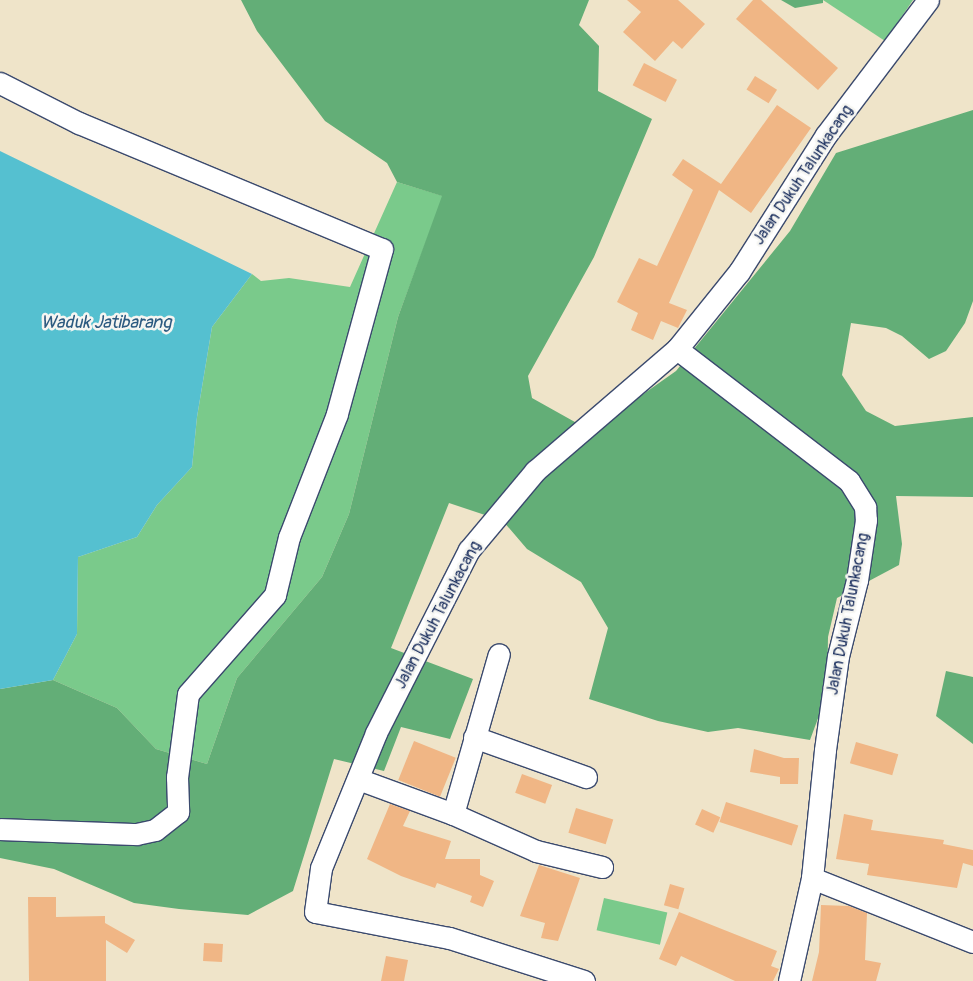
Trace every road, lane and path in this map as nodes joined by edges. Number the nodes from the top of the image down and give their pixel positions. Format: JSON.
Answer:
{"nodes":[{"id":1,"x":928,"y":0,"type":"edge"},
{"id":2,"x":0,"y":82,"type":"edge"},
{"id":3,"x":677,"y":349,"type":"junction"},
{"id":4,"x":499,"y":654,"type":"dead end"},
{"id":5,"x":474,"y":737,"type":"junction"},
{"id":6,"x":586,"y":777,"type":"dead end"},
{"id":7,"x":358,"y":779,"type":"junction"},
{"id":8,"x":453,"y":814,"type":"junction"},
{"id":9,"x":0,"y":829,"type":"edge"},
{"id":10,"x":602,"y":867,"type":"dead end"},
{"id":11,"x":812,"y":878,"type":"junction"},
{"id":12,"x":973,"y":942,"type":"edge"},
{"id":13,"x":584,"y":981,"type":"edge"},
{"id":14,"x":789,"y":981,"type":"edge"}],
"edges":[{"from":1,"to":3,"type":"street","name":"Jalan Dukuh Talunkacang"},
{"from":2,"to":9,"type":"street"},
{"from":3,"to":7,"type":"street","name":"Jalan Dukuh Talunkacang"},
{"from":3,"to":11,"type":"street","name":"Jalan Dukuh Talunkacang"},
{"from":4,"to":5,"type":"street"},
{"from":5,"to":6,"type":"street"},
{"from":5,"to":8,"type":"street"},
{"from":7,"to":8,"type":"street"},
{"from":7,"to":13,"type":"street","name":"Jalan Dukuh Talunkacang"},
{"from":8,"to":10,"type":"street"},
{"from":11,"to":12,"type":"street"},
{"from":11,"to":14,"type":"street","name":"Jalan Dukuh Talunkacang"}]}
